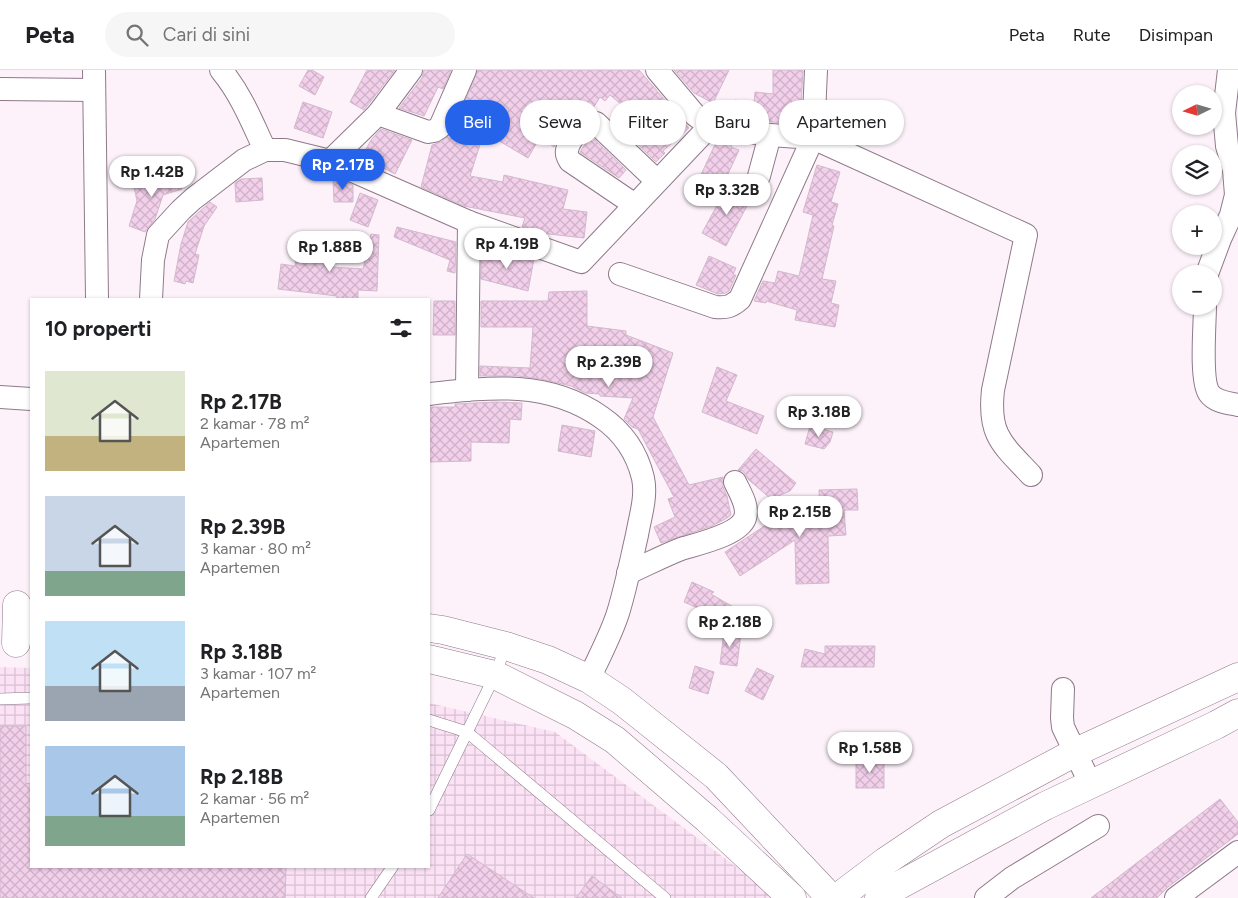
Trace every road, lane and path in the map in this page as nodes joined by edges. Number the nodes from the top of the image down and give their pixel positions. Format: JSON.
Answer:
{"nodes":[{"id":1,"x":220,"y":70,"type":"edge"},
{"id":2,"x":411,"y":70,"type":"edge"},
{"id":3,"x":465,"y":70,"type":"edge"},
{"id":4,"x":657,"y":70,"type":"edge"},
{"id":5,"x":816,"y":70,"type":"edge"},
{"id":6,"x":1229,"y":70,"type":"edge"},
{"id":7,"x":94,"y":80,"type":"edge"},
{"id":8,"x":0,"y":89,"type":"edge"},
{"id":9,"x":815,"y":100,"type":"edge"},
{"id":10,"x":378,"y":114,"type":"junction"},
{"id":11,"x":696,"y":116,"type":"edge"},
{"id":12,"x":770,"y":135,"type":"joint"},
{"id":13,"x":779,"y":136,"type":"edge"},
{"id":14,"x":696,"y":141,"type":"edge"},
{"id":15,"x":810,"y":145,"type":"edge"},
{"id":16,"x":828,"y":145,"type":"edge"},
{"id":17,"x":265,"y":150,"type":"junction"},
{"id":18,"x":330,"y":161,"type":"junction"},
{"id":19,"x":759,"y":176,"type":"dead end"},
{"id":20,"x":658,"y":182,"type":"junction"},
{"id":21,"x":635,"y":206,"type":"junction"},
{"id":22,"x":469,"y":222,"type":"junction"},
{"id":23,"x":1210,"y":265,"type":"edge"},
{"id":24,"x":620,"y":274,"type":"dead end"},
{"id":25,"x":97,"y":298,"type":"edge"},
{"id":26,"x":151,"y":298,"type":"edge"},
{"id":27,"x":1205,"y":315,"type":"edge"},
{"id":28,"x":466,"y":390,"type":"junction"},
{"id":29,"x":430,"y":394,"type":"edge"},
{"id":30,"x":0,"y":397,"type":"edge"},
{"id":31,"x":30,"y":399,"type":"edge"},
{"id":32,"x":1238,"y":404,"type":"edge"},
{"id":33,"x":1031,"y":475,"type":"dead end"},
{"id":34,"x":735,"y":482,"type":"dead end"},
{"id":35,"x":628,"y":573,"type":"junction"},
{"id":36,"x":16,"y":605,"type":"edge"},
{"id":37,"x":430,"y":628,"type":"edge"},
{"id":38,"x":16,"y":643,"type":"edge"},
{"id":39,"x":506,"y":646,"type":"junction"},
{"id":40,"x":430,"y":659,"type":"edge"},
{"id":41,"x":494,"y":675,"type":"junction"},
{"id":42,"x":1238,"y":676,"type":"edge"},
{"id":43,"x":589,"y":679,"type":"junction"},
{"id":44,"x":1062,"y":689,"type":"dead end"},
{"id":45,"x":30,"y":698,"type":"edge"},
{"id":46,"x":0,"y":699,"type":"edge"},
{"id":47,"x":1238,"y":713,"type":"edge"},
{"id":48,"x":430,"y":720,"type":"edge"},
{"id":49,"x":466,"y":732,"type":"junction"},
{"id":50,"x":1074,"y":753,"type":"junction"},
{"id":51,"x":1091,"y":786,"type":"junction"},
{"id":52,"x":430,"y":808,"type":"edge"},
{"id":53,"x":1098,"y":826,"type":"dead end"},
{"id":54,"x":1238,"y":852,"type":"edge"},
{"id":55,"x":392,"y":868,"type":"edge"},
{"id":56,"x":371,"y":898,"type":"edge"},
{"id":57,"x":665,"y":898,"type":"edge"},
{"id":58,"x":792,"y":898,"type":"edge"},
{"id":59,"x":831,"y":898,"type":"edge"},
{"id":60,"x":837,"y":898,"type":"edge"},
{"id":61,"x":879,"y":898,"type":"edge"},
{"id":62,"x":986,"y":898,"type":"edge"},
{"id":63,"x":1176,"y":898,"type":"edge"}],
"edges":[{"from":1,"to":17,"type":"street"},
{"from":2,"to":10,"type":"street"},
{"from":3,"to":10,"type":"street"},
{"from":4,"to":11,"type":"street"},
{"from":5,"to":9,"type":"street"},
{"from":6,"to":23,"type":"street"},
{"from":7,"to":8,"type":"street"},
{"from":7,"to":25,"type":"street"},
{"from":10,"to":18,"type":"street"},
{"from":12,"to":13,"type":"street"},
{"from":12,"to":19,"type":"street"},
{"from":14,"to":20,"type":"street"},
{"from":15,"to":24,"type":"street"},
{"from":16,"to":33,"type":"street"},
{"from":17,"to":18,"type":"street"},
{"from":17,"to":26,"type":"street"},
{"from":18,"to":22,"type":"street"},
{"from":20,"to":21,"type":"street"},
{"from":20,"to":21,"type":"street"},
{"from":21,"to":22,"type":"street"},
{"from":22,"to":28,"type":"street"},
{"from":27,"to":32,"type":"street"},
{"from":28,"to":29,"type":"street"},
{"from":28,"to":35,"type":"street"},
{"from":30,"to":31,"type":"street"},
{"from":34,"to":35,"type":"street"},
{"from":35,"to":43,"type":"street"},
{"from":36,"to":38,"type":"street"},
{"from":37,"to":39,"type":"street"},
{"from":39,"to":41,"type":"lane"},
{"from":39,"to":43,"type":"street"},
{"from":40,"to":41,"type":"street"},
{"from":41,"to":49,"type":"lane"},
{"from":41,"to":58,"type":"street"},
{"from":42,"to":50,"type":"street"},
{"from":43,"to":59,"type":"street"},
{"from":44,"to":50,"type":"street"},
{"from":45,"to":46,"type":"lane"},
{"from":47,"to":51,"type":"street"},
{"from":48,"to":49,"type":"lane"},
{"from":49,"to":52,"type":"lane"},
{"from":49,"to":57,"type":"lane"},
{"from":50,"to":51,"type":"street"},
{"from":50,"to":60,"type":"street"},
{"from":51,"to":61,"type":"street"},
{"from":53,"to":62,"type":"street"},
{"from":54,"to":63,"type":"street"},
{"from":55,"to":56,"type":"lane"}]}
